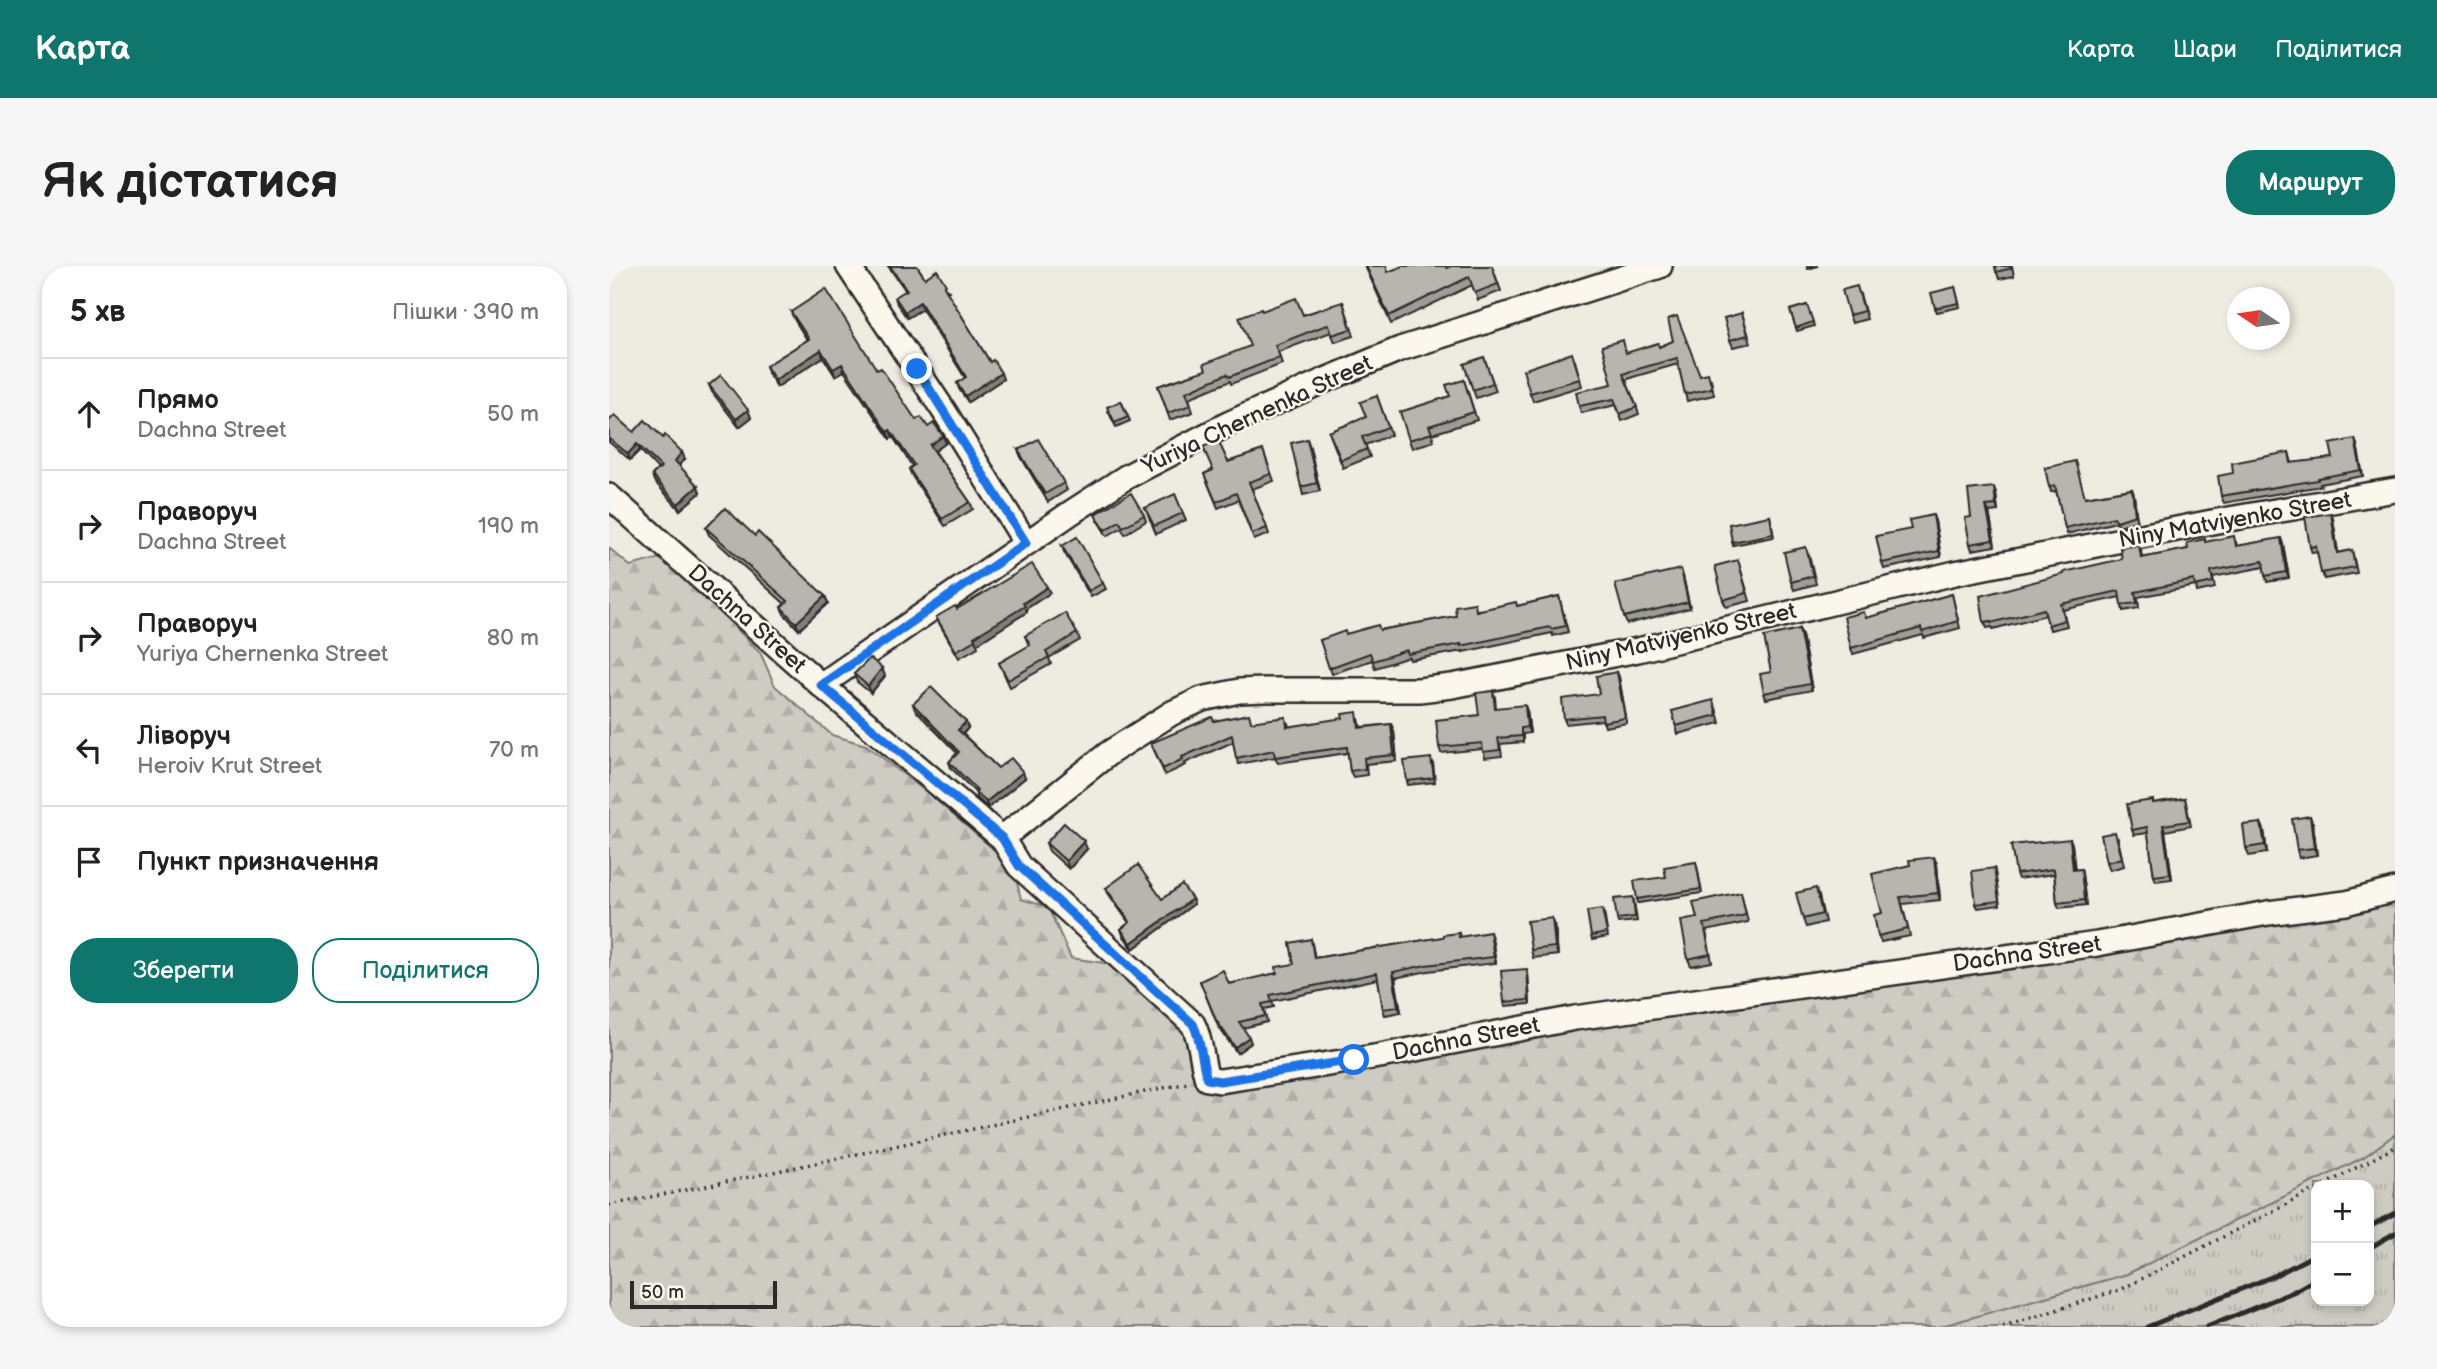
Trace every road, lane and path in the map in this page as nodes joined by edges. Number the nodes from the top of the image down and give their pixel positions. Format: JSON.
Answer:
{"nodes":[{"id":1,"x":848,"y":266,"type":"edge"},
{"id":2,"x":1660,"y":266,"type":"edge"},
{"id":3,"x":2395,"y":490,"type":"edge"},
{"id":4,"x":609,"y":496,"type":"edge"},
{"id":5,"x":1026,"y":543,"type":"junction"},
{"id":6,"x":821,"y":685,"type":"junction"},
{"id":7,"x":1002,"y":838,"type":"junction"},
{"id":8,"x":2395,"y":890,"type":"edge"},
{"id":9,"x":1207,"y":1079,"type":"junction"},
{"id":10,"x":2395,"y":1147,"type":"edge"},
{"id":11,"x":2333,"y":1180,"type":"edge"},
{"id":12,"x":2311,"y":1192,"type":"edge"},
{"id":13,"x":609,"y":1205,"type":"edge"},
{"id":14,"x":2003,"y":1327,"type":"edge"}],
"edges":[{"from":1,"to":5,"type":"street"},
{"from":2,"to":5,"type":"street","name":"Yuriya Chernenka Street"},
{"from":3,"to":7,"type":"street","name":"Niny Matviyenko Street"},
{"from":4,"to":6,"type":"street","name":"Dachna Street"},
{"from":5,"to":6,"type":"street","name":"Yuriya Chernenka Street"},
{"from":6,"to":7,"type":"street","name":"Dachna Street"},
{"from":7,"to":9,"type":"street","name":"Dachna Street"},
{"from":8,"to":9,"type":"street","name":"Dachna Street"},
{"from":9,"to":13,"type":"path"},
{"from":10,"to":11,"type":"path"},
{"from":12,"to":14,"type":"path"}]}
